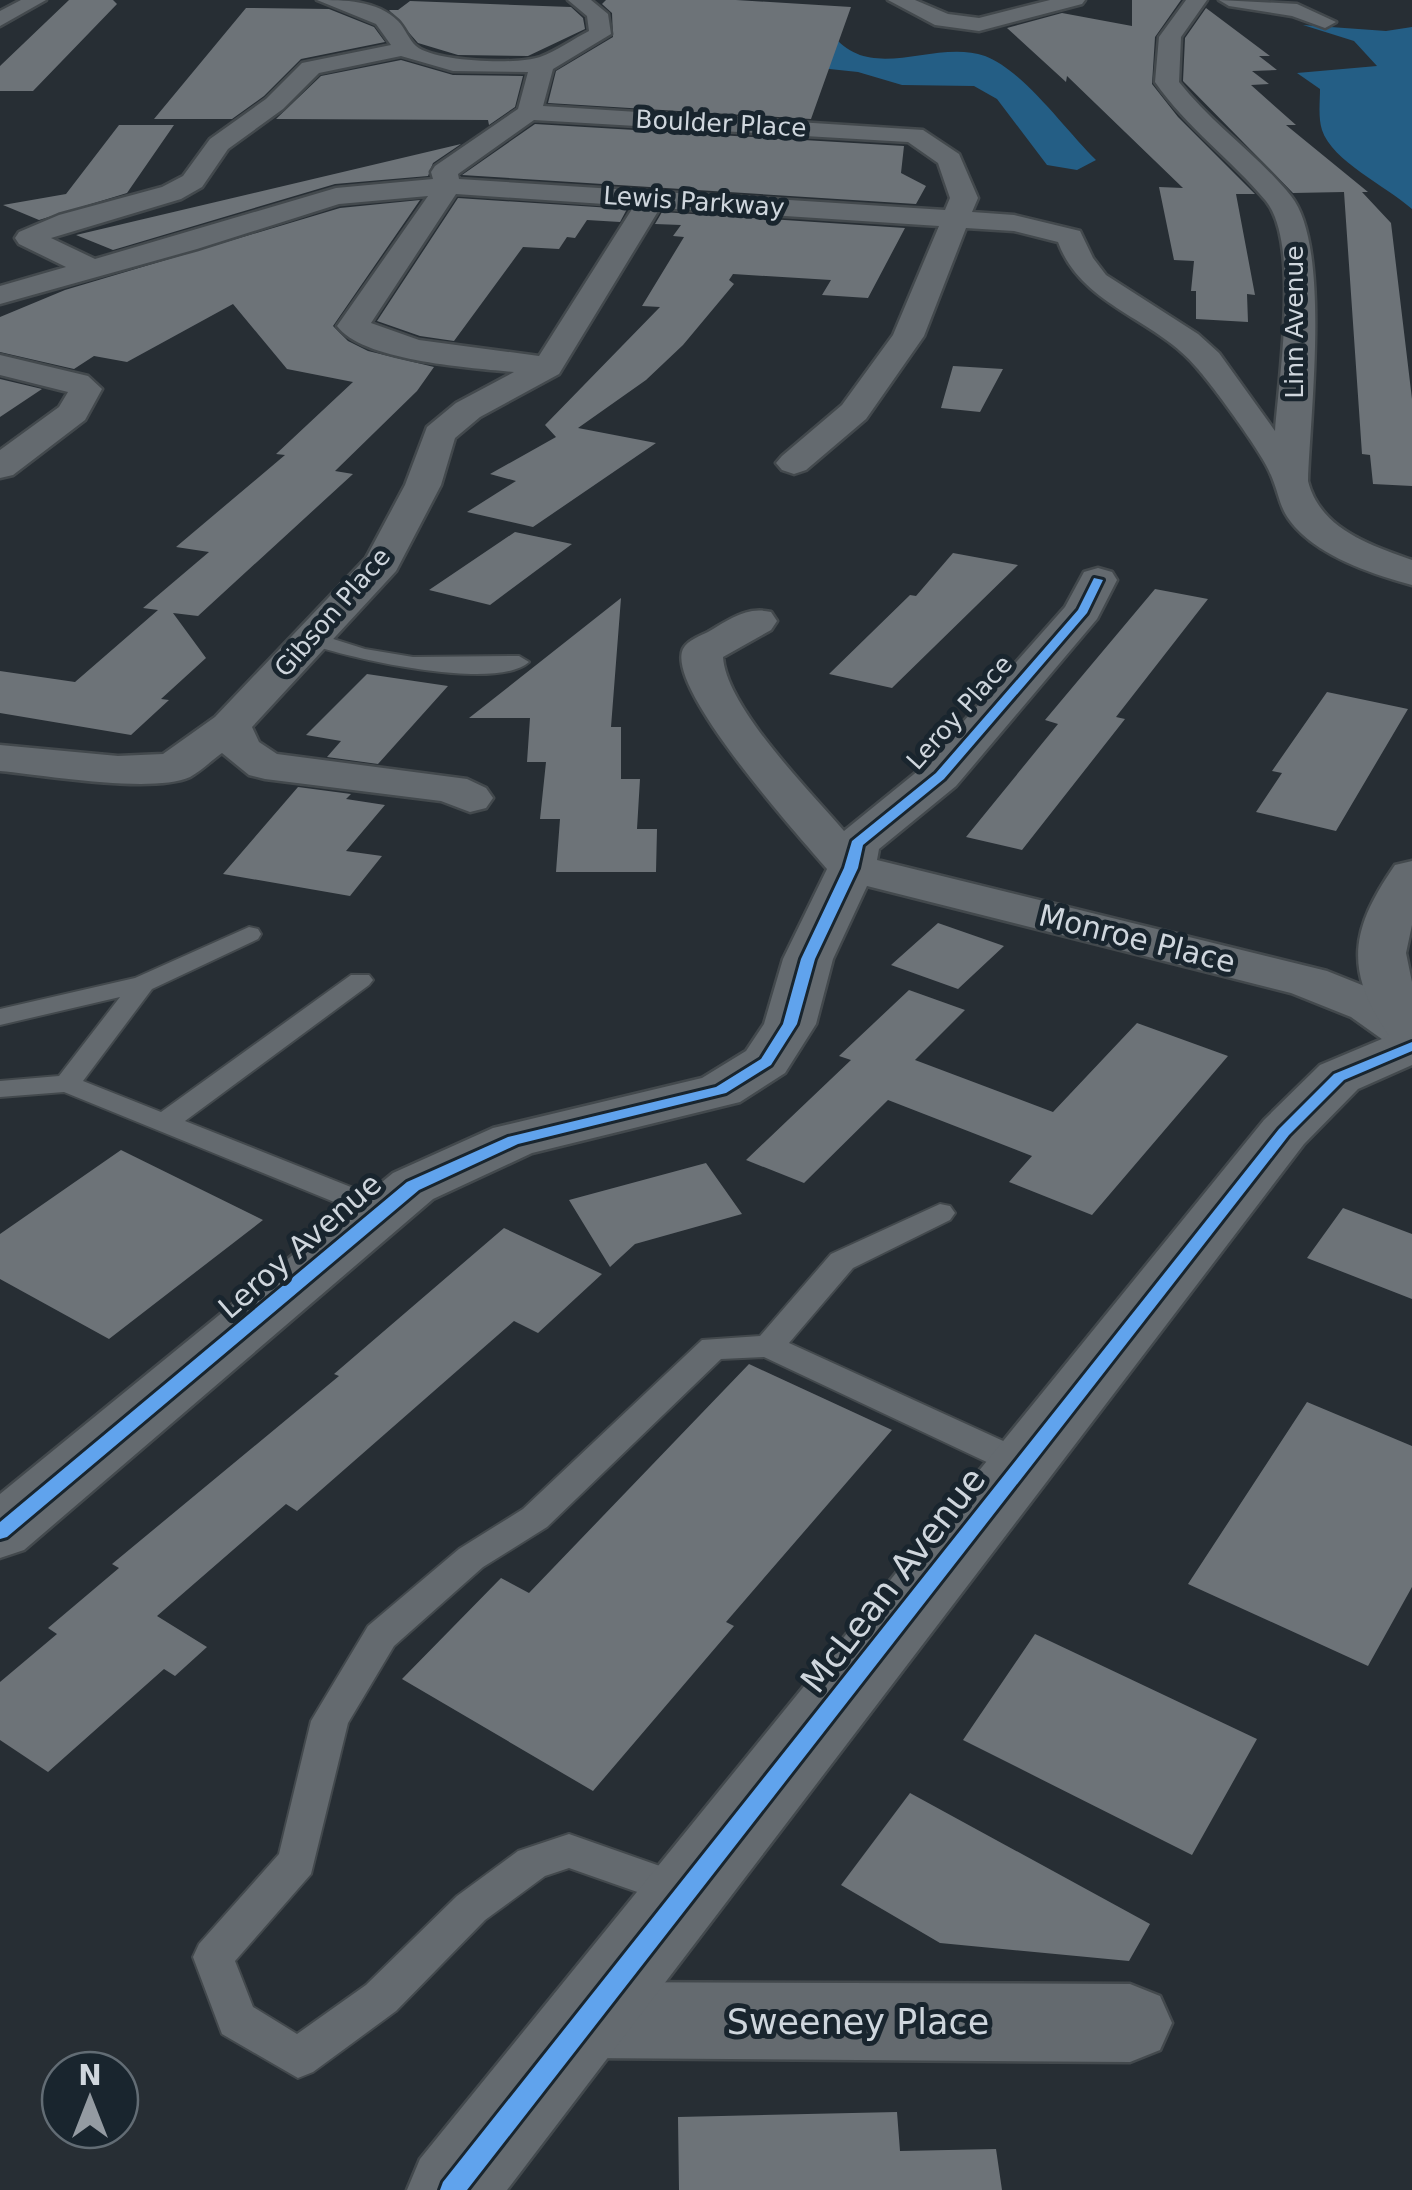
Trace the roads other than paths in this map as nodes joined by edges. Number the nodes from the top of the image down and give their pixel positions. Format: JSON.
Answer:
{"nodes":[{"id":1,"x":36,"y":0,"type":"edge"},
{"id":2,"x":326,"y":0,"type":"edge"},
{"id":3,"x":578,"y":0,"type":"edge"},
{"id":4,"x":898,"y":0,"type":"edge"},
{"id":5,"x":1075,"y":0,"type":"edge"},
{"id":6,"x":1197,"y":0,"type":"edge"},
{"id":7,"x":1229,"y":0,"type":"edge"},
{"id":8,"x":0,"y":20,"type":"edge"},
{"id":9,"x":1325,"y":22,"type":"dead end"},
{"id":10,"x":404,"y":50,"type":"junction"},
{"id":11,"x":542,"y":65,"type":"junction"},
{"id":12,"x":528,"y":112,"type":"junction"},
{"id":13,"x":448,"y":186,"type":"junction"},
{"id":14,"x":653,"y":197,"type":"junction"},
{"id":15,"x":953,"y":218,"type":"junction"},
{"id":16,"x":90,"y":268,"type":"junction"},
{"id":17,"x":0,"y":295,"type":"edge"},
{"id":18,"x":0,"y":365,"type":"edge"},
{"id":19,"x":548,"y":367,"type":"junction"},
{"id":20,"x":794,"y":463,"type":"dead end"},
{"id":21,"x":0,"y":467,"type":"edge"},
{"id":22,"x":1290,"y":476,"type":"junction"},
{"id":23,"x":1412,"y":573,"type":"edge"},
{"id":24,"x":1098,"y":580,"type":"dead end"},
{"id":25,"x":757,"y":621,"type":"dead end"},
{"id":26,"x":311,"y":638,"type":"junction"},
{"id":27,"x":518,"y":662,"type":"dead end"},
{"id":28,"x":236,"y":738,"type":"junction"},
{"id":29,"x":0,"y":758,"type":"edge"},
{"id":30,"x":470,"y":798,"type":"dead end"},
{"id":31,"x":851,"y":868,"type":"junction"},
{"id":32,"x":1406,"y":896,"type":"edge"},
{"id":33,"x":249,"y":934,"type":"dead end"},
{"id":34,"x":360,"y":980,"type":"dead end"},
{"id":35,"x":143,"y":984,"type":"junction"},
{"id":36,"x":0,"y":1017,"type":"edge"},
{"id":37,"x":1412,"y":1034,"type":"edge"},
{"id":38,"x":1412,"y":1046,"type":"edge"},
{"id":39,"x":67,"y":1084,"type":"junction"},
{"id":40,"x":0,"y":1090,"type":"edge"},
{"id":41,"x":164,"y":1123,"type":"junction"},
{"id":42,"x":381,"y":1210,"type":"junction"},
{"id":43,"x":940,"y":1213,"type":"dead end"},
{"id":44,"x":769,"y":1346,"type":"junction"},
{"id":45,"x":1022,"y":1464,"type":"junction"},
{"id":46,"x":0,"y":1532,"type":"edge"},
{"id":47,"x":686,"y":1892,"type":"junction"},
{"id":48,"x":585,"y":2020,"type":"junction"},
{"id":49,"x":1130,"y":2023,"type":"dead end"},
{"id":50,"x":452,"y":2190,"type":"edge"}],
"edges":[{"from":1,"to":8,"type":"street"},
{"from":2,"to":10,"type":"street"},
{"from":3,"to":11,"type":"street"},
{"from":4,"to":5,"type":"street"},
{"from":6,"to":22,"type":"street","name":"Linn Avenue"},
{"from":7,"to":9,"type":"street"},
{"from":10,"to":11,"type":"street"},
{"from":10,"to":16,"type":"street"},
{"from":11,"to":12,"type":"street"},
{"from":12,"to":13,"type":"street"},
{"from":12,"to":15,"type":"street","name":"Boulder Place"},
{"from":13,"to":14,"type":"street","name":"Lewis Parkway"},
{"from":13,"to":16,"type":"street","name":"Lewis Parkway"},
{"from":13,"to":19,"type":"street"},
{"from":14,"to":15,"type":"street","name":"Lewis Parkway"},
{"from":14,"to":19,"type":"street"},
{"from":15,"to":20,"type":"street"},
{"from":15,"to":22,"type":"street","name":"Lewis Parkway"},
{"from":16,"to":17,"type":"street","name":"Lewis Parkway"},
{"from":18,"to":21,"type":"street"},
{"from":19,"to":26,"type":"street","name":"Gibson Place"},
{"from":22,"to":23,"type":"street","name":"Linn Avenue"},
{"from":24,"to":31,"type":"street","name":"Leroy Place"},
{"from":25,"to":31,"type":"street"},
{"from":26,"to":27,"type":"lane"},
{"from":26,"to":28,"type":"street","name":"Gibson Place"},
{"from":28,"to":29,"type":"street","name":"Gibson Place"},
{"from":28,"to":30,"type":"street"},
{"from":31,"to":37,"type":"street","name":"Monroe Place"},
{"from":31,"to":42,"type":"street","name":"Leroy Avenue"},
{"from":32,"to":37,"type":"street"},
{"from":33,"to":35,"type":"lane"},
{"from":34,"to":41,"type":"lane"},
{"from":35,"to":36,"type":"lane"},
{"from":35,"to":39,"type":"lane"},
{"from":38,"to":45,"type":"street","name":"McLean Avenue"},
{"from":39,"to":40,"type":"lane"},
{"from":39,"to":41,"type":"lane"},
{"from":41,"to":42,"type":"lane"},
{"from":42,"to":46,"type":"street","name":"Leroy Avenue"},
{"from":43,"to":44,"type":"lane"},
{"from":44,"to":45,"type":"lane"},
{"from":44,"to":47,"type":"lane"},
{"from":45,"to":47,"type":"street","name":"McLean Avenue"},
{"from":47,"to":48,"type":"street","name":"McLean Avenue"},
{"from":48,"to":49,"type":"street","name":"Sweeney Place"},
{"from":48,"to":50,"type":"street","name":"McLean Avenue"}]}
